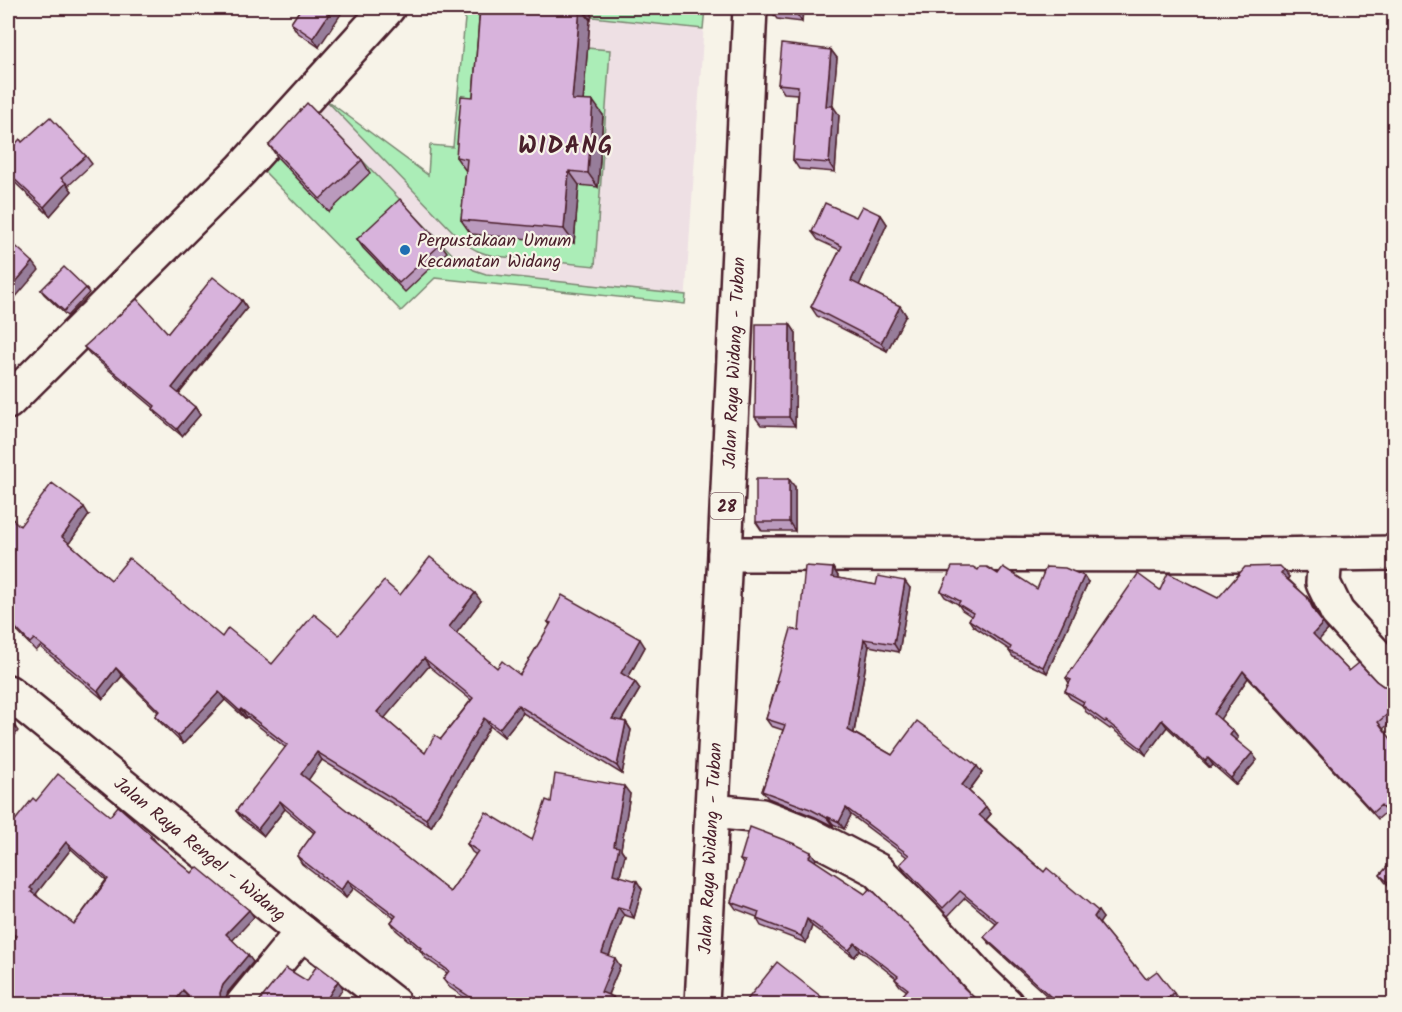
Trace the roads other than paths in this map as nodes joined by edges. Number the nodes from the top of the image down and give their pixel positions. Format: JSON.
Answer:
{"nodes":[{"id":1,"x":388,"y":8,"type":"edge"},
{"id":2,"x":750,"y":8,"type":"edge"},
{"id":3,"x":8,"y":402,"type":"edge"},
{"id":4,"x":1395,"y":553,"type":"edge"},
{"id":5,"x":725,"y":554,"type":"junction"},
{"id":6,"x":1325,"y":554,"type":"junction"},
{"id":7,"x":1395,"y":675,"type":"edge"},
{"id":8,"x":8,"y":692,"type":"edge"},
{"id":9,"x":712,"y":811,"type":"junction"},
{"id":10,"x":302,"y":932,"type":"junction"},
{"id":11,"x":243,"y":1005,"type":"edge"},
{"id":12,"x":394,"y":1005,"type":"edge"},
{"id":13,"x":702,"y":1005,"type":"edge"},
{"id":14,"x":1006,"y":1005,"type":"edge"}],
"edges":[{"from":1,"to":3,"type":"main road"},
{"from":2,"to":5,"type":"main road","name":"Jalan Raya Widang - Tuban","number":"28"},
{"from":4,"to":6,"type":"main road"},
{"from":5,"to":6,"type":"main road"},
{"from":5,"to":9,"type":"main road","name":"Jalan Raya Widang - Tuban","number":"28"},
{"from":6,"to":7,"type":"main road"},
{"from":8,"to":10,"type":"main road","name":"Jalan Raya Rengel - Widang"},
{"from":9,"to":13,"type":"main road","name":"Jalan Raya Widang - Tuban","number":"28"},
{"from":9,"to":14,"type":"main road"},
{"from":10,"to":11,"type":"main road"},
{"from":10,"to":12,"type":"main road","name":"Jalan Raya Rengel - Widang"}]}
